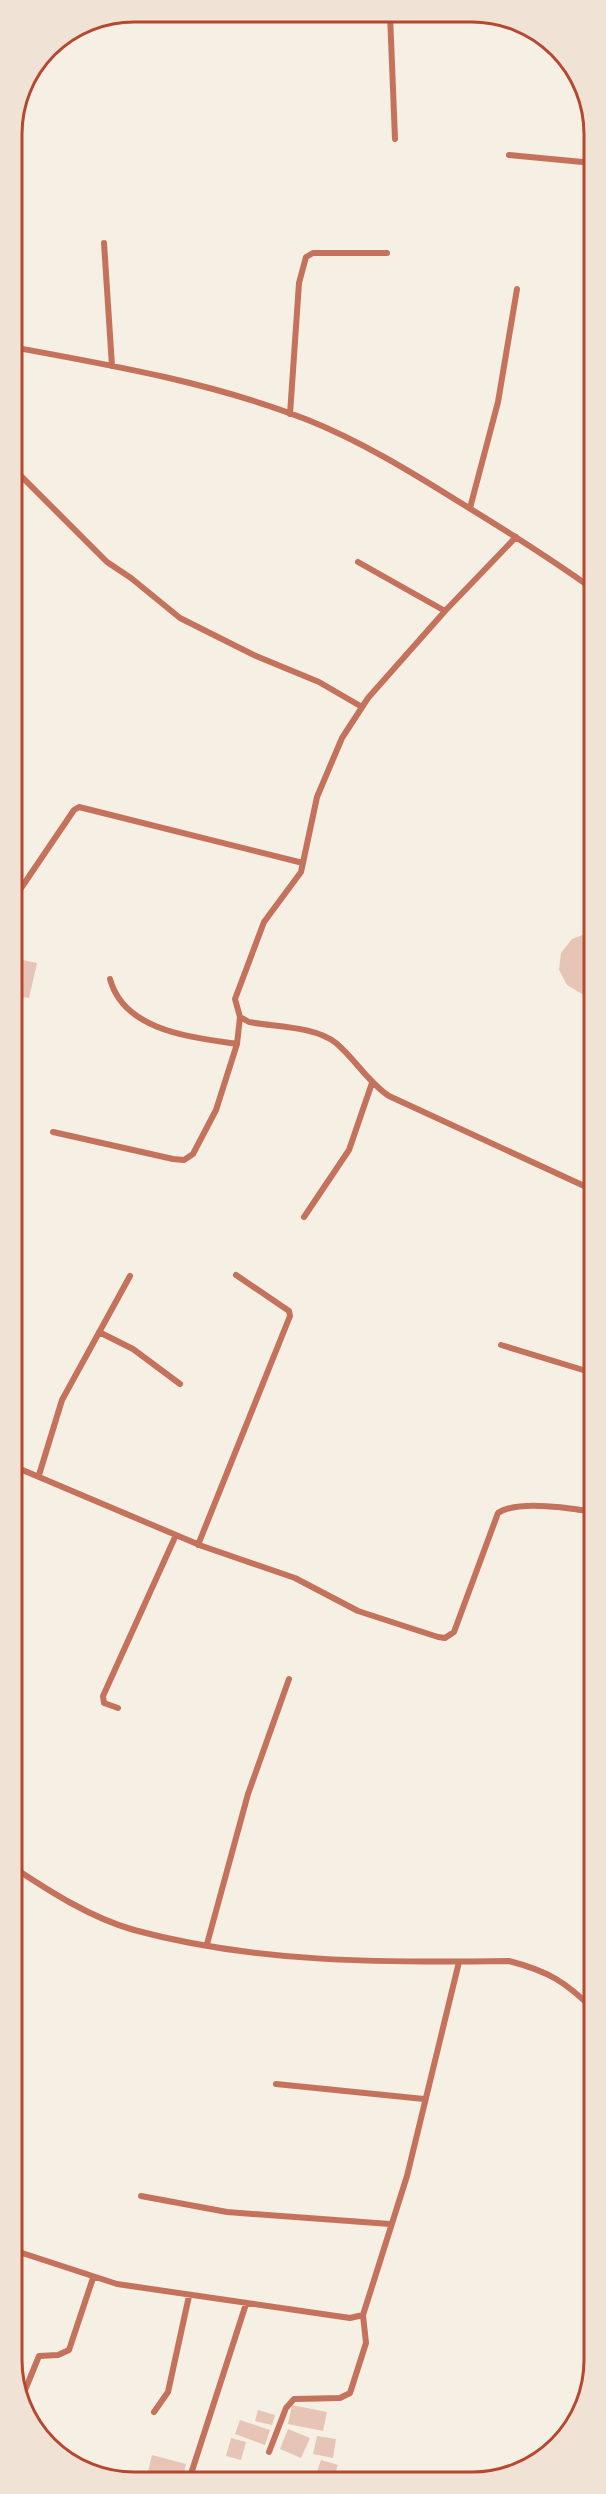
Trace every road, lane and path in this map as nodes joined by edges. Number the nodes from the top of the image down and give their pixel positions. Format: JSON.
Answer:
{"nodes":[{"id":1,"x":390,"y":22,"type":"edge"},
{"id":2,"x":395,"y":139,"type":"dead end"},
{"id":3,"x":509,"y":155,"type":"dead end"},
{"id":4,"x":584,"y":162,"type":"edge"},
{"id":5,"x":104,"y":243,"type":"dead end"},
{"id":6,"x":387,"y":253,"type":"dead end"},
{"id":7,"x":517,"y":289,"type":"dead end"},
{"id":8,"x":23,"y":347,"type":"edge"},
{"id":9,"x":112,"y":366,"type":"junction"},
{"id":10,"x":290,"y":414,"type":"junction"},
{"id":11,"x":23,"y":478,"type":"edge"},
{"id":12,"x":470,"y":508,"type":"junction"},
{"id":13,"x":516,"y":537,"type":"junction"},
{"id":14,"x":358,"y":562,"type":"dead end"},
{"id":15,"x":584,"y":583,"type":"edge"},
{"id":16,"x":445,"y":611,"type":"junction"},
{"id":17,"x":362,"y":707,"type":"junction"},
{"id":18,"x":303,"y":863,"type":"junction"},
{"id":19,"x":23,"y":886,"type":"edge"},
{"id":20,"x":110,"y":979,"type":"dead end"},
{"id":21,"x":240,"y":1017,"type":"junction"},
{"id":22,"x":237,"y":1044,"type":"junction"},
{"id":23,"x":372,"y":1083,"type":"junction"},
{"id":24,"x":52,"y":1132,"type":"dead end"},
{"id":25,"x":584,"y":1186,"type":"edge"},
{"id":26,"x":304,"y":1218,"type":"dead end"},
{"id":27,"x":236,"y":1275,"type":"dead end"},
{"id":28,"x":130,"y":1276,"type":"dead end"},
{"id":29,"x":99,"y":1332,"type":"junction"},
{"id":30,"x":501,"y":1345,"type":"dead end"},
{"id":31,"x":583,"y":1370,"type":"edge"},
{"id":32,"x":180,"y":1384,"type":"dead end"},
{"id":33,"x":22,"y":1469,"type":"edge"},
{"id":34,"x":39,"y":1475,"type":"junction"},
{"id":35,"x":583,"y":1511,"type":"edge"},
{"id":36,"x":176,"y":1535,"type":"junction"},
{"id":37,"x":198,"y":1545,"type":"junction"},
{"id":38,"x":289,"y":1679,"type":"dead end"},
{"id":39,"x":118,"y":1708,"type":"dead end"},
{"id":40,"x":22,"y":1872,"type":"edge"},
{"id":41,"x":207,"y":1944,"type":"junction"},
{"id":42,"x":459,"y":1962,"type":"junction"},
{"id":43,"x":583,"y":2000,"type":"edge"},
{"id":44,"x":276,"y":2084,"type":"dead end"},
{"id":45,"x":424,"y":2099,"type":"junction"},
{"id":46,"x":141,"y":2196,"type":"dead end"},
{"id":47,"x":390,"y":2224,"type":"junction"},
{"id":48,"x":22,"y":2253,"type":"edge"},
{"id":49,"x":93,"y":2278,"type":"junction"},
{"id":50,"x":189,"y":2296,"type":"junction"},
{"id":51,"x":246,"y":2304,"type":"junction"},
{"id":52,"x":363,"y":2315,"type":"junction"},
{"id":53,"x":26,"y":2387,"type":"edge"},
{"id":54,"x":154,"y":2412,"type":"dead end"},
{"id":55,"x":268,"y":2452,"type":"dead end"},
{"id":56,"x":192,"y":2472,"type":"edge"}],
"edges":[{"from":1,"to":2,"type":"street"},
{"from":3,"to":4,"type":"street"},
{"from":5,"to":9,"type":"street"},
{"from":6,"to":10,"type":"street"},
{"from":7,"to":12,"type":"street"},
{"from":8,"to":9,"type":"street"},
{"from":9,"to":10,"type":"street"},
{"from":10,"to":12,"type":"street"},
{"from":11,"to":17,"type":"street"},
{"from":12,"to":13,"type":"street"},
{"from":13,"to":15,"type":"street"},
{"from":13,"to":16,"type":"street"},
{"from":14,"to":16,"type":"street"},
{"from":16,"to":17,"type":"street"},
{"from":17,"to":18,"type":"street"},
{"from":18,"to":19,"type":"street"},
{"from":18,"to":21,"type":"street"},
{"from":20,"to":22,"type":"street"},
{"from":21,"to":22,"type":"street"},
{"from":21,"to":23,"type":"street"},
{"from":22,"to":24,"type":"street"},
{"from":23,"to":25,"type":"street"},
{"from":23,"to":26,"type":"street"},
{"from":27,"to":37,"type":"street"},
{"from":28,"to":29,"type":"street"},
{"from":29,"to":32,"type":"street"},
{"from":29,"to":34,"type":"street"},
{"from":30,"to":31,"type":"street"},
{"from":33,"to":34,"type":"street"},
{"from":34,"to":36,"type":"street"},
{"from":35,"to":37,"type":"street"},
{"from":36,"to":37,"type":"street"},
{"from":36,"to":39,"type":"street"},
{"from":38,"to":41,"type":"street"},
{"from":40,"to":41,"type":"street"},
{"from":41,"to":42,"type":"street"},
{"from":42,"to":43,"type":"street"},
{"from":42,"to":45,"type":"street"},
{"from":44,"to":45,"type":"street"},
{"from":45,"to":47,"type":"street"},
{"from":46,"to":47,"type":"street"},
{"from":47,"to":52,"type":"street"},
{"from":48,"to":49,"type":"street"},
{"from":49,"to":50,"type":"street"},
{"from":49,"to":53,"type":"street"},
{"from":50,"to":51,"type":"street"},
{"from":50,"to":54,"type":"street"},
{"from":51,"to":52,"type":"street"},
{"from":51,"to":56,"type":"street"},
{"from":52,"to":55,"type":"street"}]}
